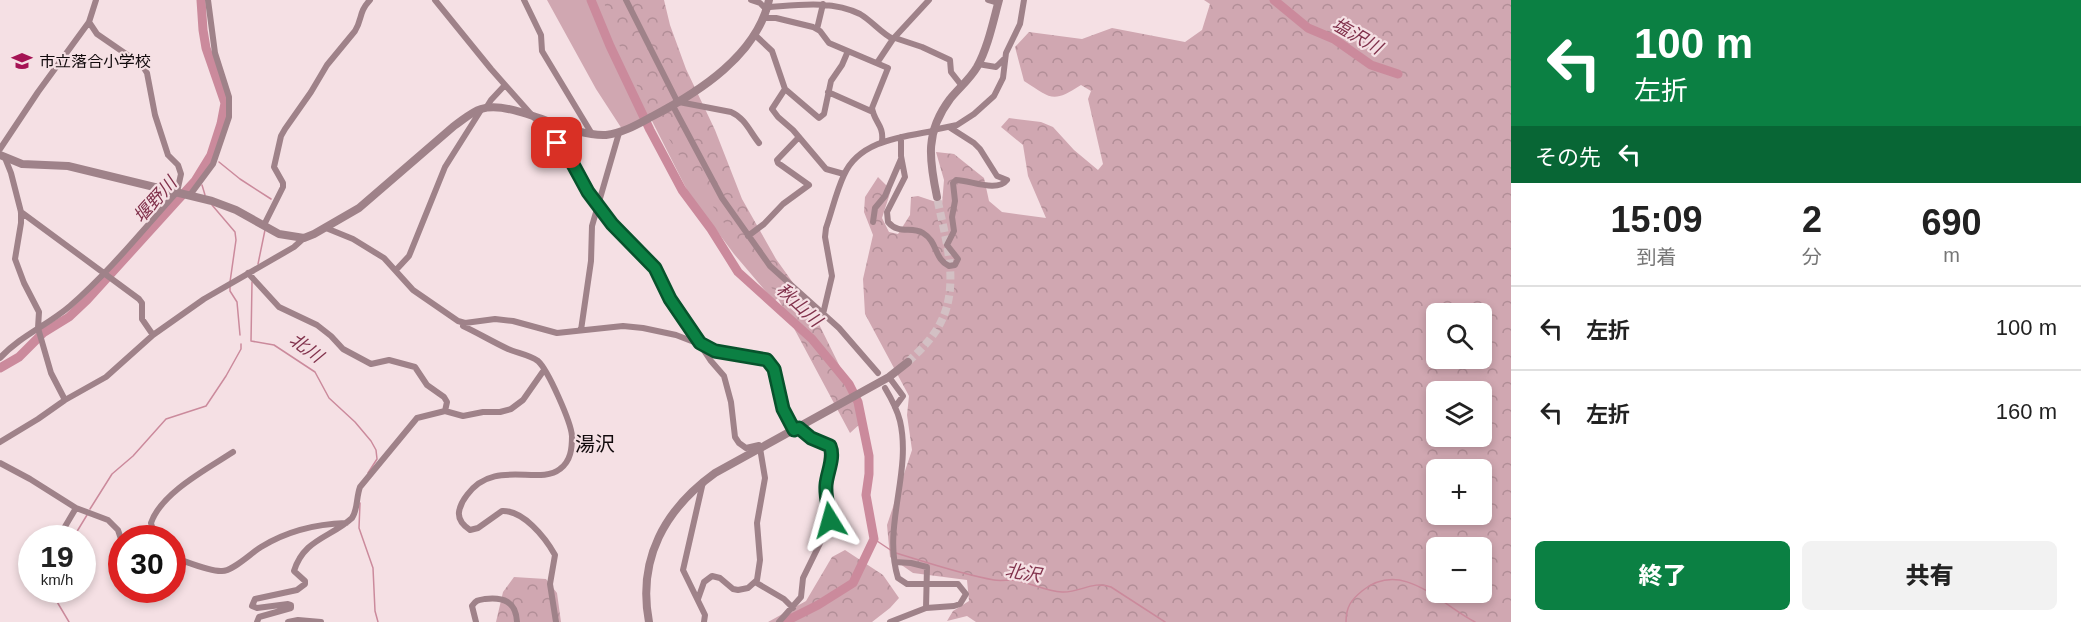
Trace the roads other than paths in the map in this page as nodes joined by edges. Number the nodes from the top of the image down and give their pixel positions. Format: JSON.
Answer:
{"nodes":[{"id":1,"x":96,"y":0,"type":"edge"},
{"id":2,"x":208,"y":0,"type":"edge"},
{"id":3,"x":370,"y":0,"type":"edge"},
{"id":4,"x":435,"y":0,"type":"edge"},
{"id":5,"x":524,"y":0,"type":"edge"},
{"id":6,"x":626,"y":0,"type":"edge"},
{"id":7,"x":751,"y":0,"type":"edge"},
{"id":8,"x":929,"y":0,"type":"edge"},
{"id":9,"x":988,"y":0,"type":"edge"},
{"id":10,"x":1024,"y":0,"type":"edge"},
{"id":11,"x":999,"y":1,"type":"edge"},
{"id":12,"x":828,"y":3,"type":"edge"},
{"id":13,"x":767,"y":9,"type":"edge"},
{"id":14,"x":89,"y":22,"type":"junction"},
{"id":15,"x":817,"y":29,"type":"junction"},
{"id":16,"x":754,"y":35,"type":"junction"},
{"id":17,"x":894,"y":38,"type":"junction"},
{"id":18,"x":848,"y":51,"type":"junction"},
{"id":19,"x":1004,"y":58,"type":"junction"},
{"id":20,"x":877,"y":63,"type":"junction"},
{"id":21,"x":978,"y":64,"type":"junction"},
{"id":22,"x":505,"y":85,"type":"junction"},
{"id":23,"x":962,"y":86,"type":"junction"},
{"id":24,"x":785,"y":89,"type":"junction"},
{"id":25,"x":828,"y":92,"type":"junction"},
{"id":26,"x":677,"y":104,"type":"junction"},
{"id":27,"x":484,"y":109,"type":"junction"},
{"id":28,"x":873,"y":112,"type":"junction"},
{"id":29,"x":533,"y":116,"type":"junction"},
{"id":30,"x":949,"y":127,"type":"junction"},
{"id":31,"x":933,"y":131,"type":"junction"},
{"id":32,"x":619,"y":133,"type":"junction"},
{"id":33,"x":592,"y":134,"type":"junction"},
{"id":34,"x":799,"y":137,"type":"junction"},
{"id":35,"x":901,"y":137,"type":"junction"},
{"id":36,"x":882,"y":141,"type":"junction"},
{"id":37,"x":759,"y":143,"type":"dead end"},
{"id":38,"x":0,"y":149,"type":"edge"},
{"id":39,"x":2,"y":157,"type":"edge"},
{"id":40,"x":902,"y":158,"type":"junction"},
{"id":41,"x":844,"y":174,"type":"junction"},
{"id":42,"x":178,"y":193,"type":"junction"},
{"id":43,"x":189,"y":195,"type":"junction"},
{"id":44,"x":937,"y":197,"type":"tunnel mouth"},
{"id":45,"x":598,"y":205,"type":"junction"},
{"id":46,"x":21,"y":212,"type":"junction"},
{"id":47,"x":873,"y":222,"type":"dead end"},
{"id":48,"x":264,"y":225,"type":"junction"},
{"id":49,"x":326,"y":228,"type":"junction"},
{"id":50,"x":748,"y":236,"type":"junction"},
{"id":51,"x":304,"y":238,"type":"junction"},
{"id":52,"x":396,"y":270,"type":"junction"},
{"id":53,"x":248,"y":273,"type":"junction"},
{"id":54,"x":104,"y":274,"type":"junction"},
{"id":55,"x":823,"y":314,"type":"junction"},
{"id":56,"x":463,"y":326,"type":"dead end"},
{"id":57,"x":39,"y":328,"type":"junction"},
{"id":58,"x":581,"y":330,"type":"junction"},
{"id":59,"x":153,"y":335,"type":"junction"},
{"id":60,"x":700,"y":343,"type":"junction"},
{"id":61,"x":0,"y":358,"type":"edge"},
{"id":62,"x":908,"y":362,"type":"tunnel mouth"},
{"id":63,"x":544,"y":370,"type":"junction"},
{"id":64,"x":878,"y":373,"type":"dead end"},
{"id":65,"x":889,"y":377,"type":"junction"},
{"id":66,"x":885,"y":388,"type":"dead end"},
{"id":67,"x":65,"y":400,"type":"junction"},
{"id":68,"x":895,"y":407,"type":"junction"},
{"id":69,"x":445,"y":411,"type":"junction"},
{"id":70,"x":796,"y":429,"type":"junction"},
{"id":71,"x":0,"y":442,"type":"edge"},
{"id":72,"x":760,"y":448,"type":"junction"},
{"id":73,"x":233,"y":452,"type":"dead end"},
{"id":74,"x":0,"y":463,"type":"edge"},
{"id":75,"x":704,"y":482,"type":"junction"},
{"id":76,"x":76,"y":508,"type":"junction"},
{"id":77,"x":346,"y":523,"type":"junction"},
{"id":78,"x":66,"y":525,"type":"edge"},
{"id":79,"x":113,"y":525,"type":"edge"},
{"id":80,"x":152,"y":525,"type":"edge"},
{"id":81,"x":895,"y":555,"type":"junction"},
{"id":82,"x":186,"y":561,"type":"edge"},
{"id":83,"x":755,"y":582,"type":"junction"},
{"id":84,"x":926,"y":584,"type":"junction"},
{"id":85,"x":698,"y":599,"type":"junction"},
{"id":86,"x":793,"y":608,"type":"junction"},
{"id":87,"x":926,"y":608,"type":"junction"},
{"id":88,"x":257,"y":622,"type":"edge"},
{"id":89,"x":288,"y":622,"type":"edge"},
{"id":90,"x":321,"y":622,"type":"edge"},
{"id":91,"x":476,"y":622,"type":"edge"},
{"id":92,"x":517,"y":622,"type":"edge"},
{"id":93,"x":556,"y":622,"type":"edge"},
{"id":94,"x":649,"y":622,"type":"edge"},
{"id":95,"x":704,"y":622,"type":"edge"},
{"id":96,"x":779,"y":622,"type":"edge"},
{"id":97,"x":890,"y":622,"type":"edge"}],
"edges":[{"from":1,"to":14,"type":"street"},
{"from":2,"to":43,"type":"street"},
{"from":3,"to":48,"type":"street"},
{"from":4,"to":22,"type":"street"},
{"from":5,"to":33,"type":"street"},
{"from":6,"to":26,"type":"street"},
{"from":7,"to":13,"type":"street"},
{"from":8,"to":17,"type":"street"},
{"from":9,"to":11,"type":"street"},
{"from":10,"to":19,"type":"street"},
{"from":11,"to":21,"type":"street"},
{"from":12,"to":13,"type":"street"},
{"from":12,"to":15,"type":"street"},
{"from":12,"to":17,"type":"street"},
{"from":13,"to":15,"type":"street"},
{"from":13,"to":16,"type":"street"},
{"from":14,"to":38,"type":"street"},
{"from":14,"to":42,"type":"street"},
{"from":15,"to":18,"type":"street"},
{"from":16,"to":24,"type":"street"},
{"from":16,"to":26,"type":"street"},
{"from":17,"to":20,"type":"street"},
{"from":17,"to":23,"type":"street"},
{"from":18,"to":20,"type":"street"},
{"from":18,"to":25,"type":"street"},
{"from":19,"to":21,"type":"street"},
{"from":19,"to":30,"type":"street"},
{"from":20,"to":28,"type":"street"},
{"from":21,"to":23,"type":"street"},
{"from":22,"to":27,"type":"street"},
{"from":22,"to":29,"type":"street"},
{"from":23,"to":31,"type":"street"},
{"from":24,"to":25,"type":"street"},
{"from":24,"to":34,"type":"street"},
{"from":25,"to":28,"type":"street"},
{"from":26,"to":32,"type":"street"},
{"from":26,"to":37,"type":"street"},
{"from":26,"to":50,"type":"street"},
{"from":27,"to":29,"type":"street"},
{"from":27,"to":49,"type":"street"},
{"from":27,"to":52,"type":"street"},
{"from":28,"to":36,"type":"street"},
{"from":29,"to":33,"type":"street"},
{"from":29,"to":45,"type":"street"},
{"from":30,"to":31,"type":"street"},
{"from":30,"to":40,"type":"street"},
{"from":31,"to":35,"type":"street"},
{"from":31,"to":44,"type":"street"},
{"from":32,"to":33,"type":"street"},
{"from":32,"to":45,"type":"street"},
{"from":34,"to":41,"type":"street"},
{"from":34,"to":50,"type":"street"},
{"from":35,"to":36,"type":"street"},
{"from":35,"to":40,"type":"street"},
{"from":36,"to":41,"type":"street"},
{"from":39,"to":42,"type":"street"},
{"from":39,"to":46,"type":"street"},
{"from":40,"to":47,"type":"street"},
{"from":41,"to":55,"type":"street"},
{"from":42,"to":43,"type":"street"},
{"from":42,"to":54,"type":"street"},
{"from":43,"to":48,"type":"street"},
{"from":45,"to":58,"type":"street"},
{"from":45,"to":60,"type":"street"},
{"from":46,"to":54,"type":"street"},
{"from":46,"to":57,"type":"street"},
{"from":48,"to":51,"type":"street"},
{"from":49,"to":51,"type":"street"},
{"from":49,"to":52,"type":"street"},
{"from":50,"to":55,"type":"street"},
{"from":51,"to":53,"type":"street"},
{"from":52,"to":58,"type":"street"},
{"from":53,"to":59,"type":"street"},
{"from":53,"to":69,"type":"street"},
{"from":54,"to":57,"type":"street"},
{"from":54,"to":59,"type":"street"},
{"from":55,"to":64,"type":"street"},
{"from":56,"to":63,"type":"street"},
{"from":57,"to":61,"type":"street"},
{"from":57,"to":67,"type":"street"},
{"from":58,"to":60,"type":"street"},
{"from":59,"to":67,"type":"street"},
{"from":60,"to":70,"type":"street"},
{"from":60,"to":72,"type":"street"},
{"from":62,"to":65,"type":"street"},
{"from":63,"to":69,"type":"street"},
{"from":63,"to":93,"type":"street"},
{"from":65,"to":68,"type":"street"},
{"from":65,"to":70,"type":"street"},
{"from":66,"to":68,"type":"street"},
{"from":67,"to":71,"type":"street"},
{"from":68,"to":81,"type":"street"},
{"from":69,"to":77,"type":"street"},
{"from":70,"to":72,"type":"street"},
{"from":70,"to":86,"type":"street"},
{"from":72,"to":75,"type":"street"},
{"from":72,"to":83,"type":"street"},
{"from":73,"to":80,"type":"street"},
{"from":74,"to":76,"type":"street"},
{"from":75,"to":85,"type":"street"},
{"from":75,"to":94,"type":"street"},
{"from":76,"to":78,"type":"street"},
{"from":76,"to":79,"type":"street"},
{"from":77,"to":82,"type":"street"},
{"from":77,"to":88,"type":"street"},
{"from":81,"to":84,"type":"street"},
{"from":81,"to":84,"type":"street"},
{"from":83,"to":85,"type":"street"},
{"from":83,"to":86,"type":"street"},
{"from":84,"to":87,"type":"street"},
{"from":84,"to":87,"type":"street"},
{"from":85,"to":95,"type":"street"},
{"from":86,"to":96,"type":"street"},
{"from":87,"to":97,"type":"street"},
{"from":89,"to":90,"type":"street"},
{"from":91,"to":92,"type":"street"}]}
